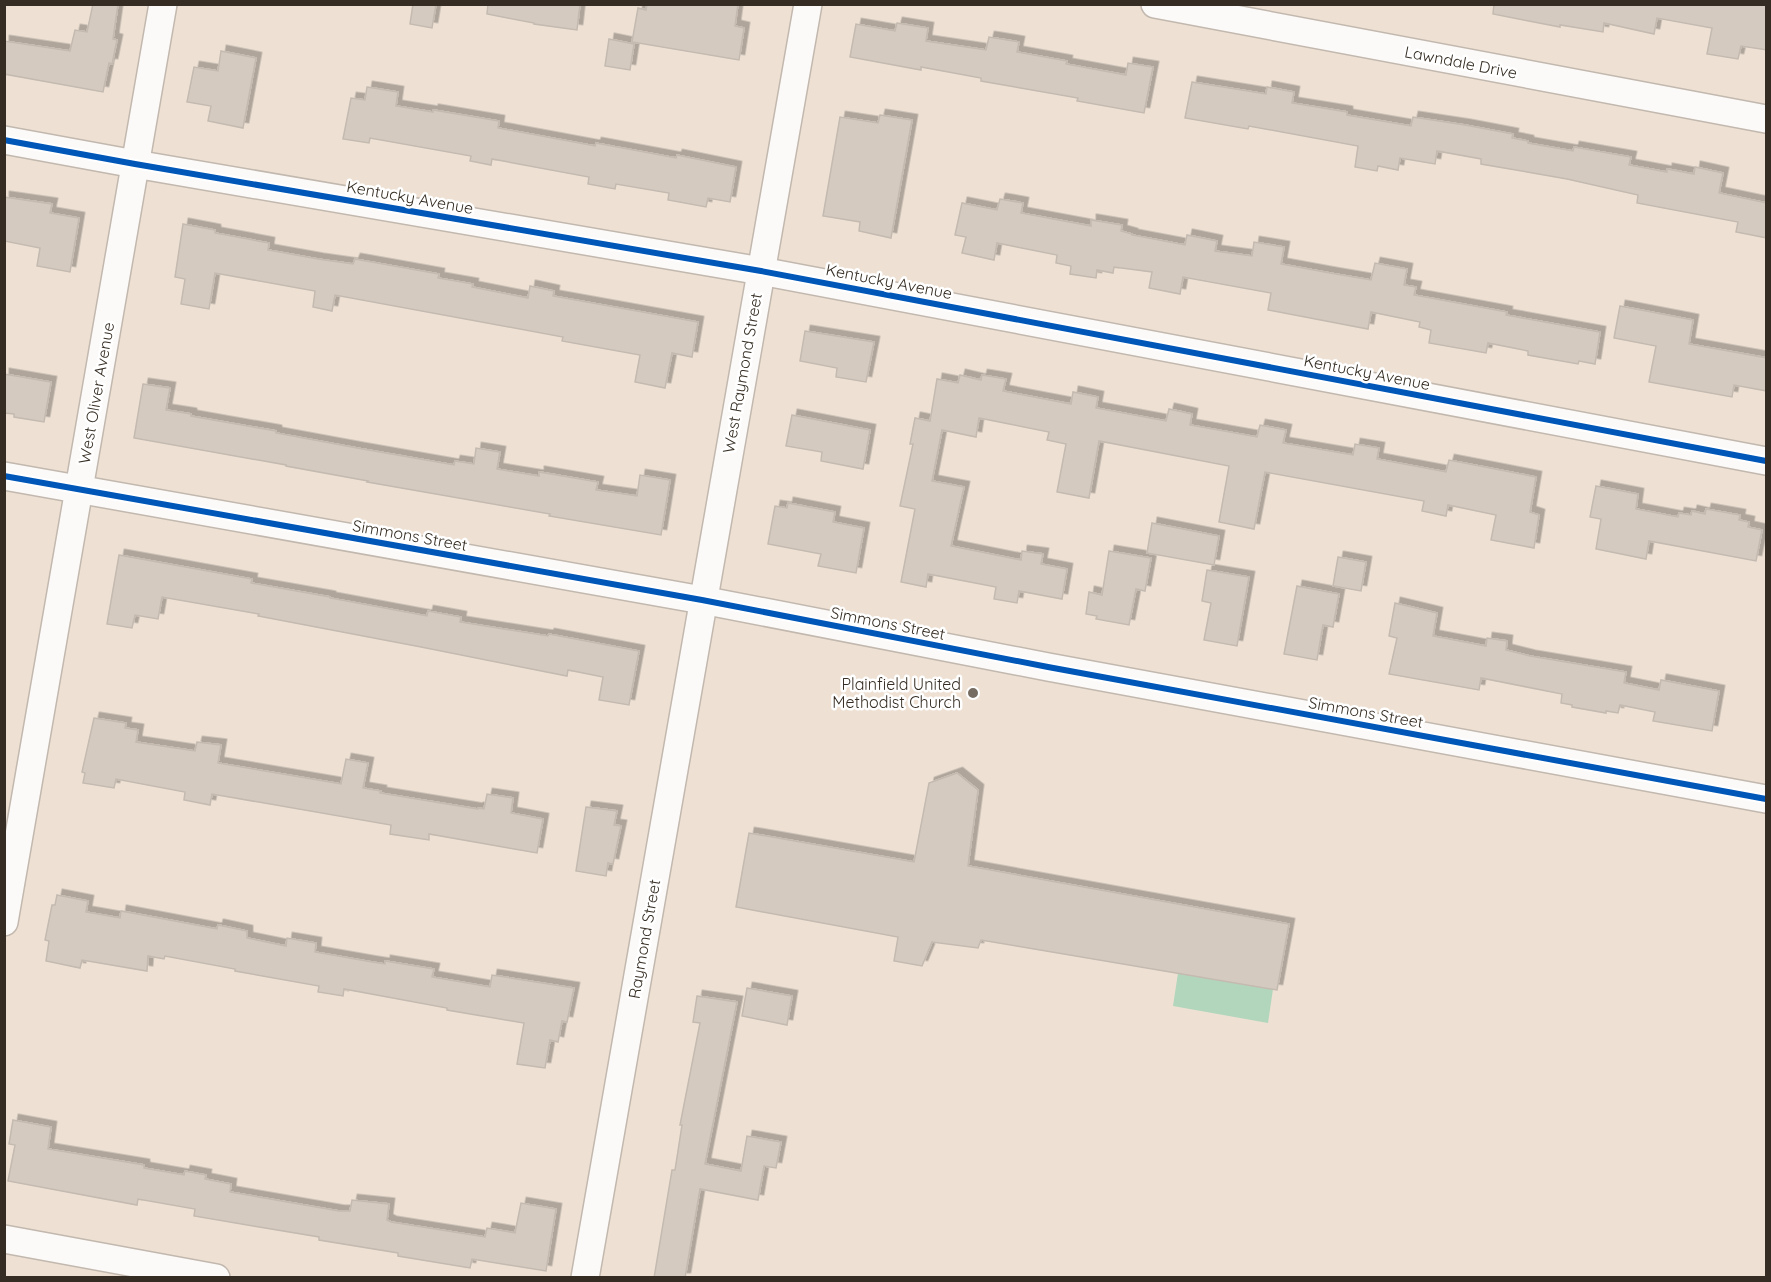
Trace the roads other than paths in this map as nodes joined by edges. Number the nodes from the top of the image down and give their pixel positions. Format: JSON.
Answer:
{"nodes":[{"id":1,"x":163,"y":4,"type":"edge"},
{"id":2,"x":808,"y":4,"type":"edge"},
{"id":3,"x":1155,"y":4,"type":"edge"},
{"id":4,"x":1767,"y":119,"type":"edge"},
{"id":5,"x":4,"y":140,"type":"edge"},
{"id":6,"x":135,"y":164,"type":"junction"},
{"id":7,"x":761,"y":271,"type":"junction"},
{"id":8,"x":1767,"y":461,"type":"edge"},
{"id":9,"x":4,"y":476,"type":"edge"},
{"id":10,"x":79,"y":490,"type":"junction"},
{"id":11,"x":702,"y":600,"type":"junction"},
{"id":12,"x":1767,"y":799,"type":"edge"},
{"id":13,"x":4,"y":922,"type":"edge"},
{"id":14,"x":4,"y":1239,"type":"edge"},
{"id":15,"x":216,"y":1278,"type":"edge"},
{"id":16,"x":585,"y":1278,"type":"edge"}],
"edges":[{"from":1,"to":6,"type":"street","name":"West Oliver Avenue"},
{"from":2,"to":7,"type":"street","name":"West Raymond Street"},
{"from":3,"to":4,"type":"street","name":"Lawndale Drive"},
{"from":5,"to":6,"type":"street","name":"Kentucky Avenue"},
{"from":6,"to":7,"type":"street","name":"Kentucky Avenue"},
{"from":6,"to":10,"type":"street","name":"West Oliver Avenue"},
{"from":7,"to":8,"type":"street","name":"Kentucky Avenue"},
{"from":7,"to":11,"type":"street","name":"West Raymond Street"},
{"from":9,"to":10,"type":"street","name":"Simmons Street"},
{"from":10,"to":11,"type":"street","name":"Simmons Street"},
{"from":10,"to":13,"type":"street","name":"West Oliver Avenue"},
{"from":11,"to":12,"type":"street","name":"Simmons Street"},
{"from":11,"to":16,"type":"street","name":"Raymond Street"},
{"from":14,"to":15,"type":"street"}]}
